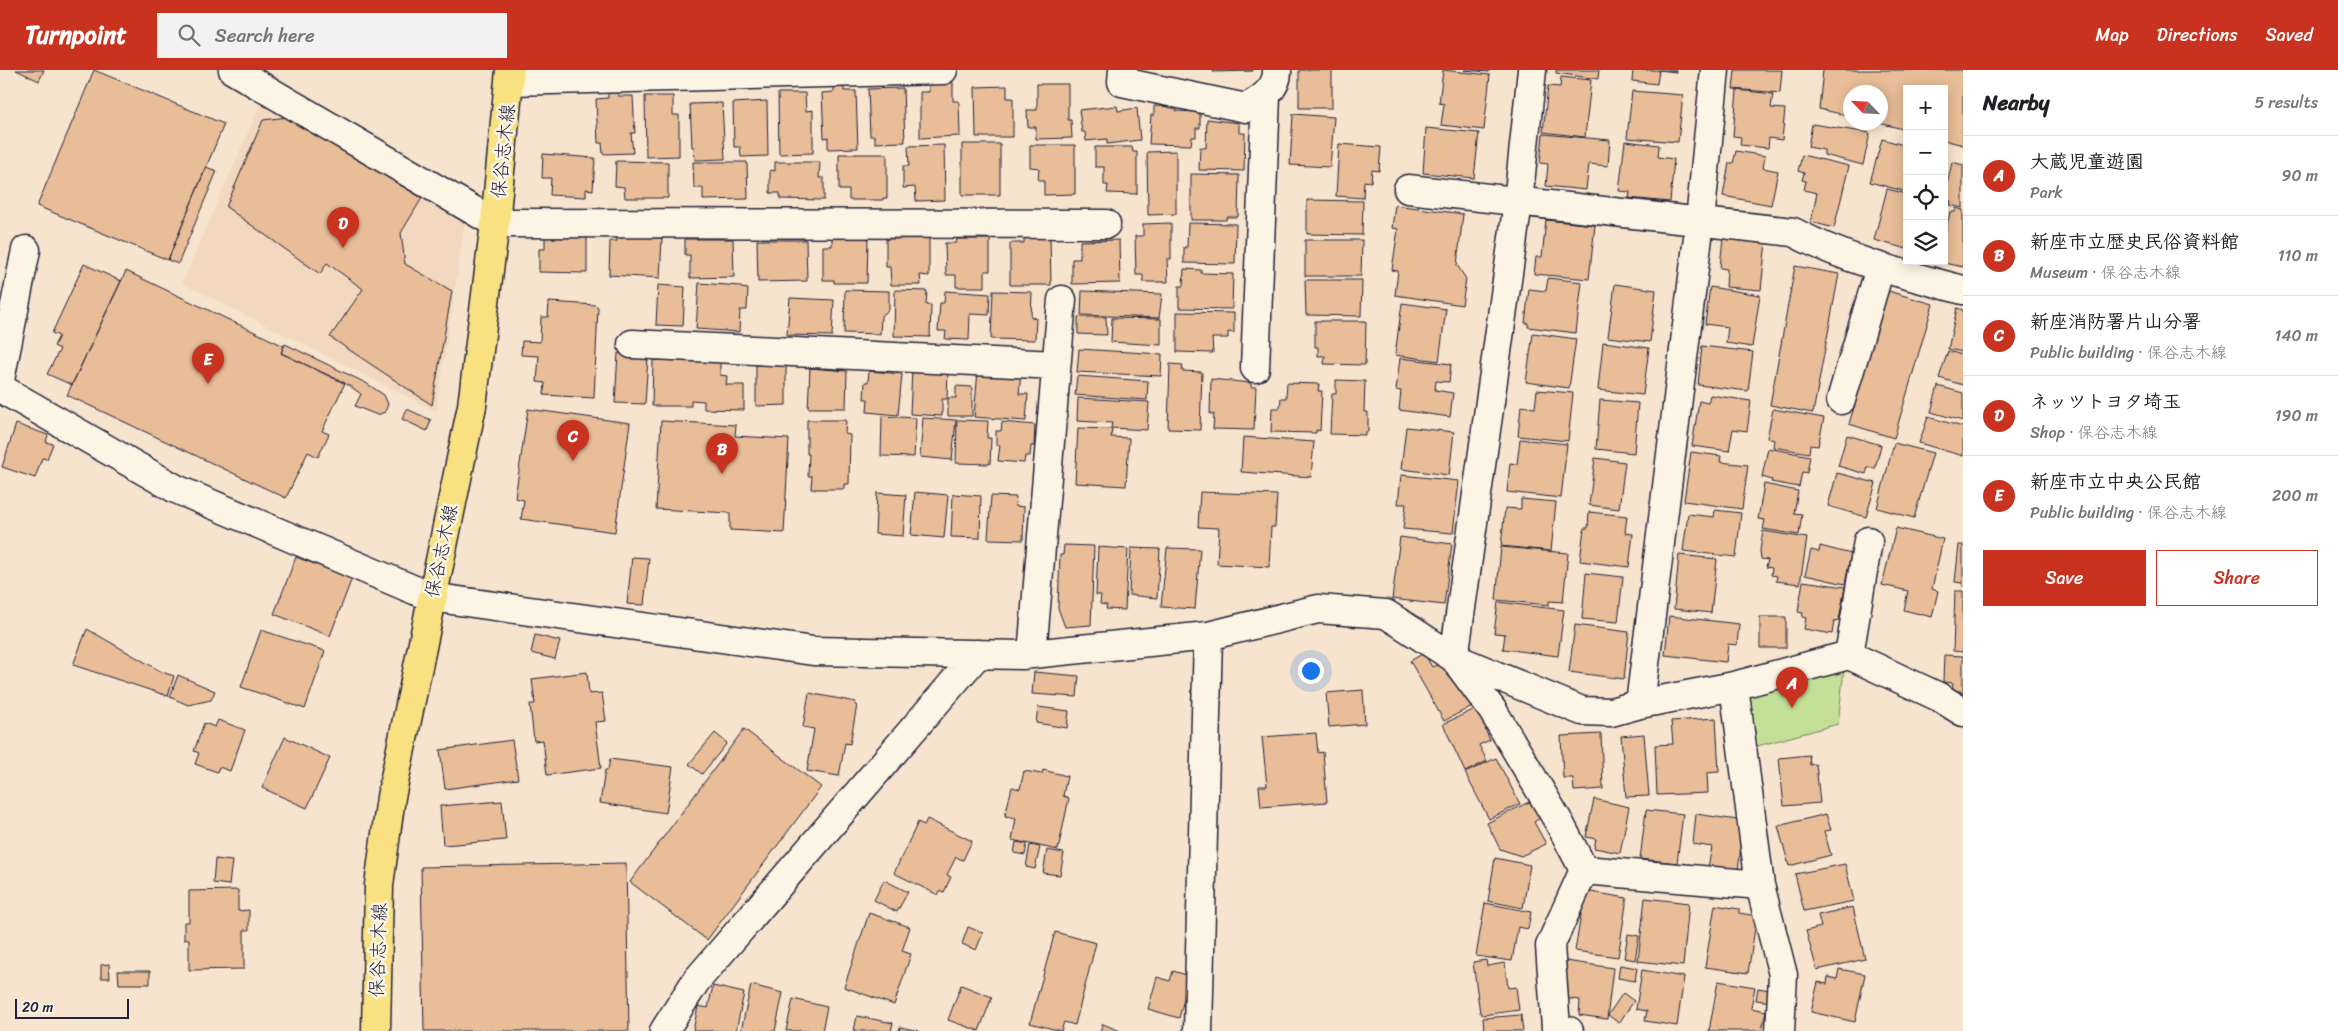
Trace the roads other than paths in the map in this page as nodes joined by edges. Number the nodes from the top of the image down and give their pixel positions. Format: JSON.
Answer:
{"nodes":[{"id":1,"x":233,"y":70,"type":"edge"},
{"id":2,"x":909,"y":70,"type":"edge"},
{"id":3,"x":943,"y":70,"type":"edge"},
{"id":4,"x":1123,"y":70,"type":"edge"},
{"id":5,"x":1277,"y":70,"type":"edge"},
{"id":6,"x":1532,"y":70,"type":"edge"},
{"id":7,"x":1715,"y":70,"type":"edge"},
{"id":8,"x":510,"y":75,"type":"edge"},
{"id":9,"x":1266,"y":96,"type":"junction"},
{"id":10,"x":1408,"y":189,"type":"dead end"},
{"id":11,"x":1518,"y":202,"type":"junction"},
{"id":12,"x":1700,"y":221,"type":"junction"},
{"id":13,"x":495,"y":224,"type":"junction"},
{"id":14,"x":1106,"y":224,"type":"dead end"},
{"id":15,"x":26,"y":250,"type":"dead end"},
{"id":16,"x":1880,"y":268,"type":"junction"},
{"id":17,"x":1963,"y":290,"type":"edge"},
{"id":18,"x":1062,"y":300,"type":"dead end"},
{"id":19,"x":632,"y":344,"type":"dead end"},
{"id":20,"x":1056,"y":365,"type":"junction"},
{"id":21,"x":1255,"y":368,"type":"dead end"},
{"id":22,"x":0,"y":380,"type":"edge"},
{"id":23,"x":0,"y":388,"type":"edge"},
{"id":24,"x":1841,"y":400,"type":"dead end"},
{"id":25,"x":1868,"y":541,"type":"dead end"},
{"id":26,"x":431,"y":598,"type":"junction"},
{"id":27,"x":1208,"y":636,"type":"junction"},
{"id":28,"x":978,"y":654,"type":"junction"},
{"id":29,"x":1032,"y":654,"type":"junction"},
{"id":30,"x":1849,"y":655,"type":"junction"},
{"id":31,"x":1454,"y":658,"type":"junction"},
{"id":32,"x":1734,"y":686,"type":"junction"},
{"id":33,"x":1640,"y":704,"type":"junction"},
{"id":34,"x":1963,"y":712,"type":"edge"},
{"id":35,"x":1584,"y":870,"type":"junction"},
{"id":36,"x":1760,"y":885,"type":"junction"},
{"id":37,"x":376,"y":1031,"type":"edge"},
{"id":38,"x":664,"y":1031,"type":"edge"},
{"id":39,"x":1198,"y":1031,"type":"edge"},
{"id":40,"x":1569,"y":1031,"type":"edge"},
{"id":41,"x":1780,"y":1031,"type":"edge"}],
"edges":[{"from":1,"to":13,"type":"street"},
{"from":2,"to":3,"type":"street"},
{"from":2,"to":8,"type":"street"},
{"from":4,"to":9,"type":"street"},
{"from":5,"to":9,"type":"street"},
{"from":6,"to":11,"type":"street"},
{"from":7,"to":12,"type":"street"},
{"from":8,"to":13,"type":"main road","name":"保谷志木線"},
{"from":9,"to":21,"type":"street"},
{"from":10,"to":11,"type":"street"},
{"from":11,"to":12,"type":"street"},
{"from":11,"to":31,"type":"street"},
{"from":12,"to":16,"type":"street"},
{"from":12,"to":33,"type":"street"},
{"from":13,"to":14,"type":"street"},
{"from":13,"to":26,"type":"main road","name":"保谷志木線"},
{"from":15,"to":22,"type":"street"},
{"from":16,"to":17,"type":"street"},
{"from":16,"to":24,"type":"street"},
{"from":18,"to":20,"type":"street"},
{"from":19,"to":20,"type":"street"},
{"from":20,"to":29,"type":"street"},
{"from":23,"to":26,"type":"street"},
{"from":25,"to":30,"type":"street"},
{"from":26,"to":28,"type":"street"},
{"from":26,"to":37,"type":"main road","name":"保谷志木線"},
{"from":27,"to":29,"type":"street"},
{"from":27,"to":31,"type":"street"},
{"from":27,"to":39,"type":"street"},
{"from":28,"to":29,"type":"street"},
{"from":28,"to":38,"type":"street"},
{"from":30,"to":32,"type":"street"},
{"from":30,"to":34,"type":"street"},
{"from":31,"to":33,"type":"street"},
{"from":31,"to":35,"type":"street"},
{"from":32,"to":33,"type":"street"},
{"from":32,"to":36,"type":"street"},
{"from":35,"to":36,"type":"street"},
{"from":35,"to":40,"type":"street"},
{"from":36,"to":41,"type":"street"}]}
